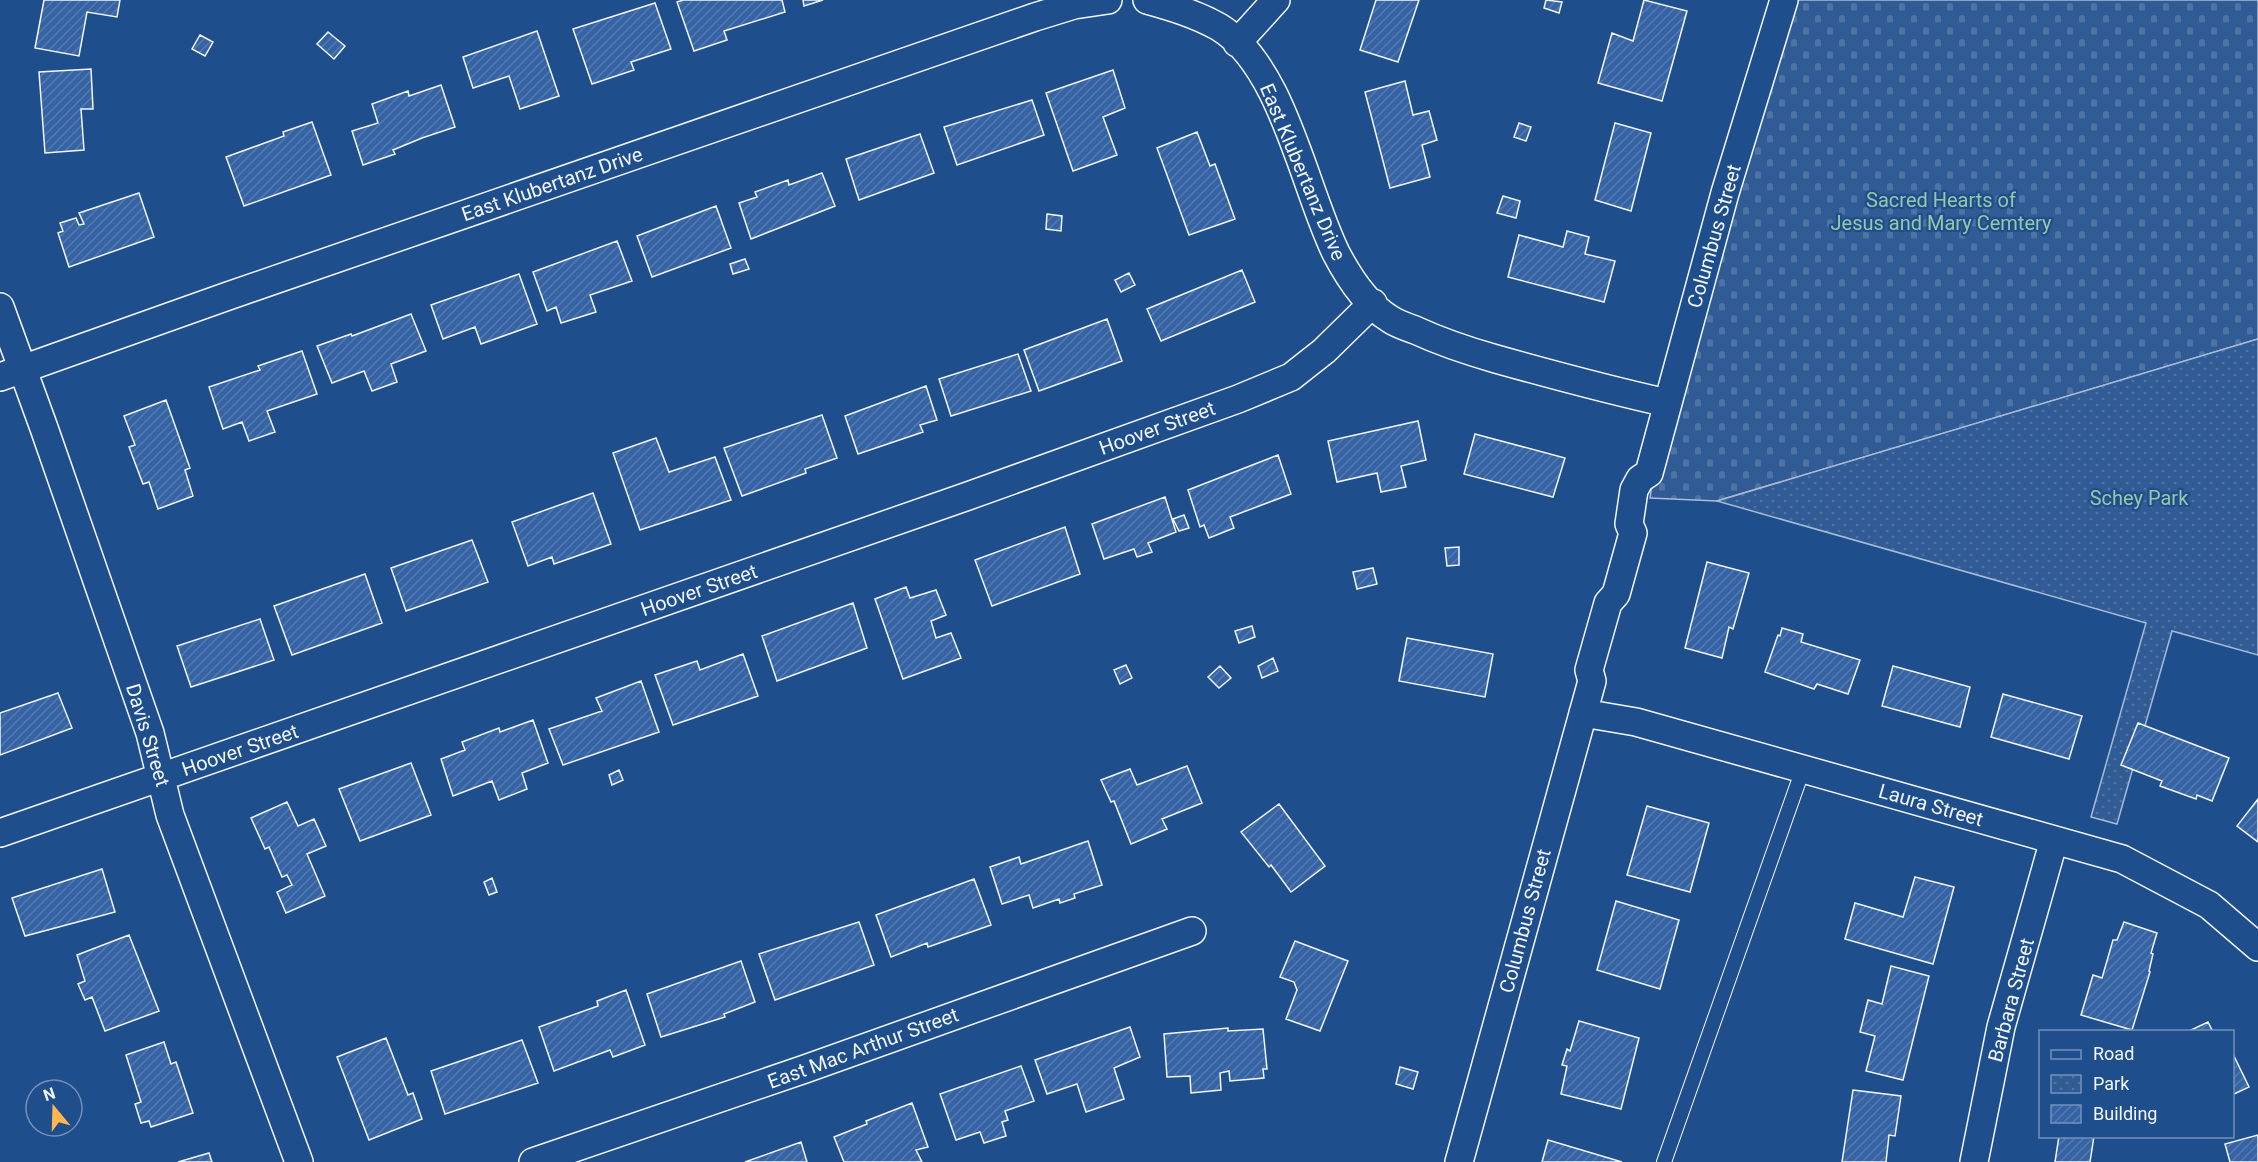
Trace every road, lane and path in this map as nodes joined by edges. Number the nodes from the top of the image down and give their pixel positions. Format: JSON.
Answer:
{"nodes":[{"id":1,"x":1108,"y":0,"type":"edge"},
{"id":2,"x":1147,"y":0,"type":"edge"},
{"id":3,"x":1276,"y":0,"type":"edge"},
{"id":4,"x":1784,"y":0,"type":"edge"},
{"id":5,"x":1237,"y":43,"type":"junction"},
{"id":6,"x":1373,"y":303,"type":"junction"},
{"id":7,"x":0,"y":307,"type":"edge"},
{"id":8,"x":11,"y":373,"type":"edge"},
{"id":9,"x":1667,"y":403,"type":"junction"},
{"id":10,"x":1583,"y":713,"type":"junction"},
{"id":11,"x":1803,"y":769,"type":"junction"},
{"id":12,"x":162,"y":777,"type":"junction"},
{"id":13,"x":0,"y":833,"type":"edge"},
{"id":14,"x":2054,"y":840,"type":"junction"},
{"id":15,"x":1192,"y":931,"type":"dead end"},
{"id":16,"x":2258,"y":947,"type":"edge"},
{"id":17,"x":299,"y":1162,"type":"edge"},
{"id":18,"x":533,"y":1162,"type":"edge"},
{"id":19,"x":1459,"y":1162,"type":"edge"},
{"id":20,"x":1664,"y":1162,"type":"edge"},
{"id":21,"x":1974,"y":1162,"type":"edge"}],
"edges":[{"from":1,"to":8,"type":"street","name":"East Klubertanz Drive"},
{"from":2,"to":5,"type":"street","name":"East Klubertanz Drive"},
{"from":3,"to":5,"type":"street"},
{"from":4,"to":9,"type":"street","name":"Columbus Street"},
{"from":5,"to":6,"type":"street","name":"East Klubertanz Drive"},
{"from":6,"to":9,"type":"street","name":"East Klubertanz Drive"},
{"from":6,"to":12,"type":"street","name":"Hoover Street"},
{"from":7,"to":8,"type":"street","name":"Davis Street"},
{"from":8,"to":12,"type":"street","name":"Davis Street"},
{"from":9,"to":10,"type":"street","name":"Columbus Street"},
{"from":10,"to":11,"type":"street","name":"Laura Street"},
{"from":10,"to":19,"type":"street","name":"Columbus Street"},
{"from":11,"to":14,"type":"street","name":"Laura Street"},
{"from":11,"to":20,"type":"lane"},
{"from":12,"to":13,"type":"street","name":"Hoover Street"},
{"from":12,"to":17,"type":"street","name":"Davis Street"},
{"from":14,"to":16,"type":"street","name":"Laura Street"},
{"from":14,"to":21,"type":"street","name":"Barbara Street"},
{"from":15,"to":18,"type":"street","name":"East Mac Arthur Street"}]}
